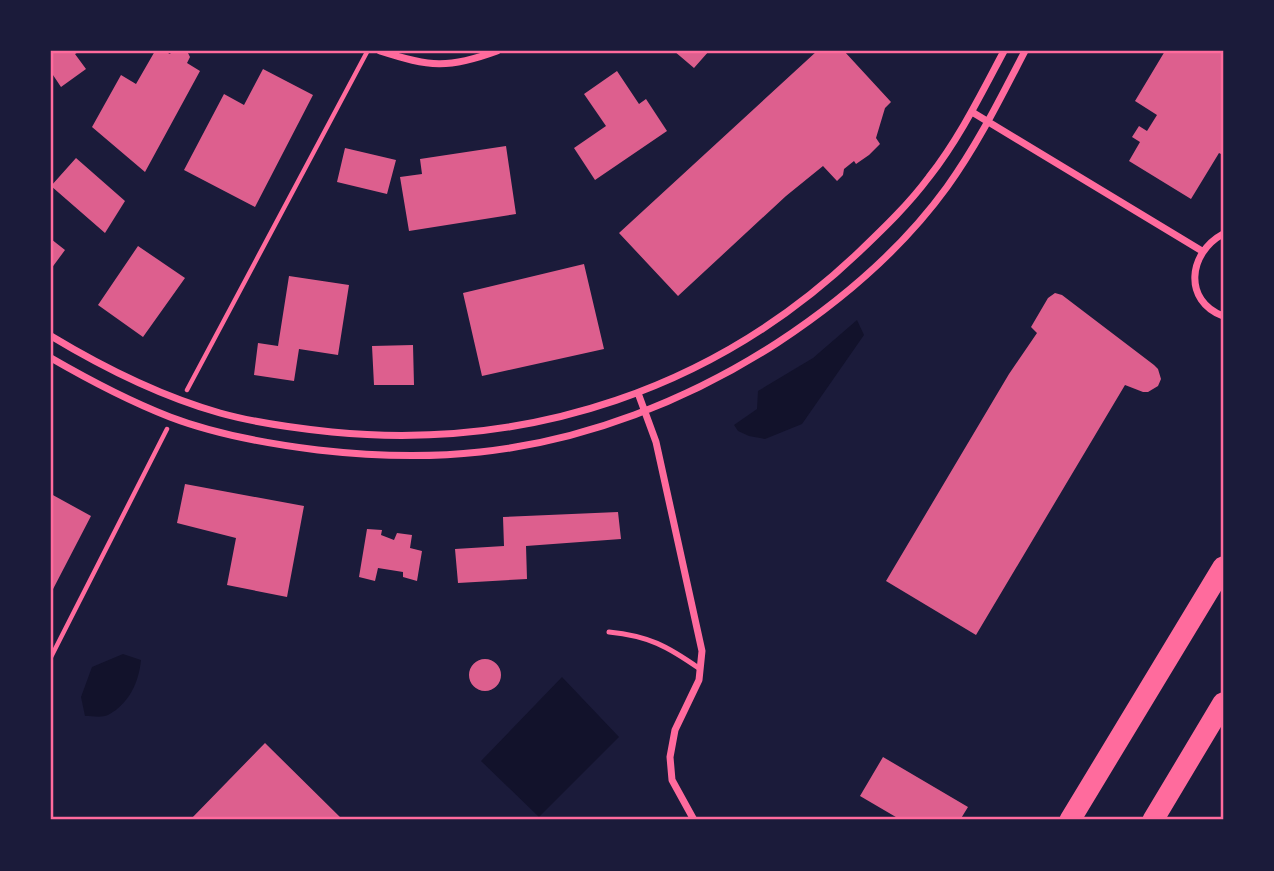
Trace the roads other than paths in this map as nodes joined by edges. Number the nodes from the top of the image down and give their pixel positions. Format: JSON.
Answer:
{"nodes":[{"id":1,"x":380,"y":51,"type":"edge"},
{"id":2,"x":497,"y":51,"type":"edge"},
{"id":3,"x":1004,"y":51,"type":"edge"},
{"id":4,"x":1025,"y":51,"type":"edge"},
{"id":5,"x":972,"y":113,"type":"junction"},
{"id":6,"x":988,"y":123,"type":"junction"},
{"id":7,"x":1223,"y":234,"type":"edge"},
{"id":8,"x":1202,"y":251,"type":"junction"},
{"id":9,"x":1223,"y":316,"type":"edge"},
{"id":10,"x":51,"y":336,"type":"edge"},
{"id":11,"x":51,"y":358,"type":"edge"},
{"id":12,"x":638,"y":393,"type":"junction"},
{"id":13,"x":645,"y":412,"type":"junction"},
{"id":14,"x":1223,"y":567,"type":"edge"},
{"id":15,"x":609,"y":632,"type":"dead end"},
{"id":16,"x":700,"y":669,"type":"junction"},
{"id":17,"x":1223,"y":703,"type":"edge"},
{"id":18,"x":694,"y":820,"type":"edge"},
{"id":19,"x":1070,"y":820,"type":"edge"},
{"id":20,"x":1153,"y":820,"type":"edge"}],
"edges":[{"from":1,"to":2,"type":"street"},
{"from":3,"to":5,"type":"street"},
{"from":4,"to":6,"type":"street"},
{"from":5,"to":6,"type":"street"},
{"from":5,"to":12,"type":"street"},
{"from":6,"to":8,"type":"street"},
{"from":6,"to":13,"type":"street"},
{"from":7,"to":8,"type":"street"},
{"from":8,"to":9,"type":"street"},
{"from":10,"to":12,"type":"street"},
{"from":11,"to":13,"type":"street"},
{"from":12,"to":13,"type":"street"},
{"from":13,"to":16,"type":"street"},
{"from":14,"to":19,"type":"highway"},
{"from":15,"to":16,"type":"lane"},
{"from":16,"to":18,"type":"street"},
{"from":17,"to":20,"type":"highway"}]}
